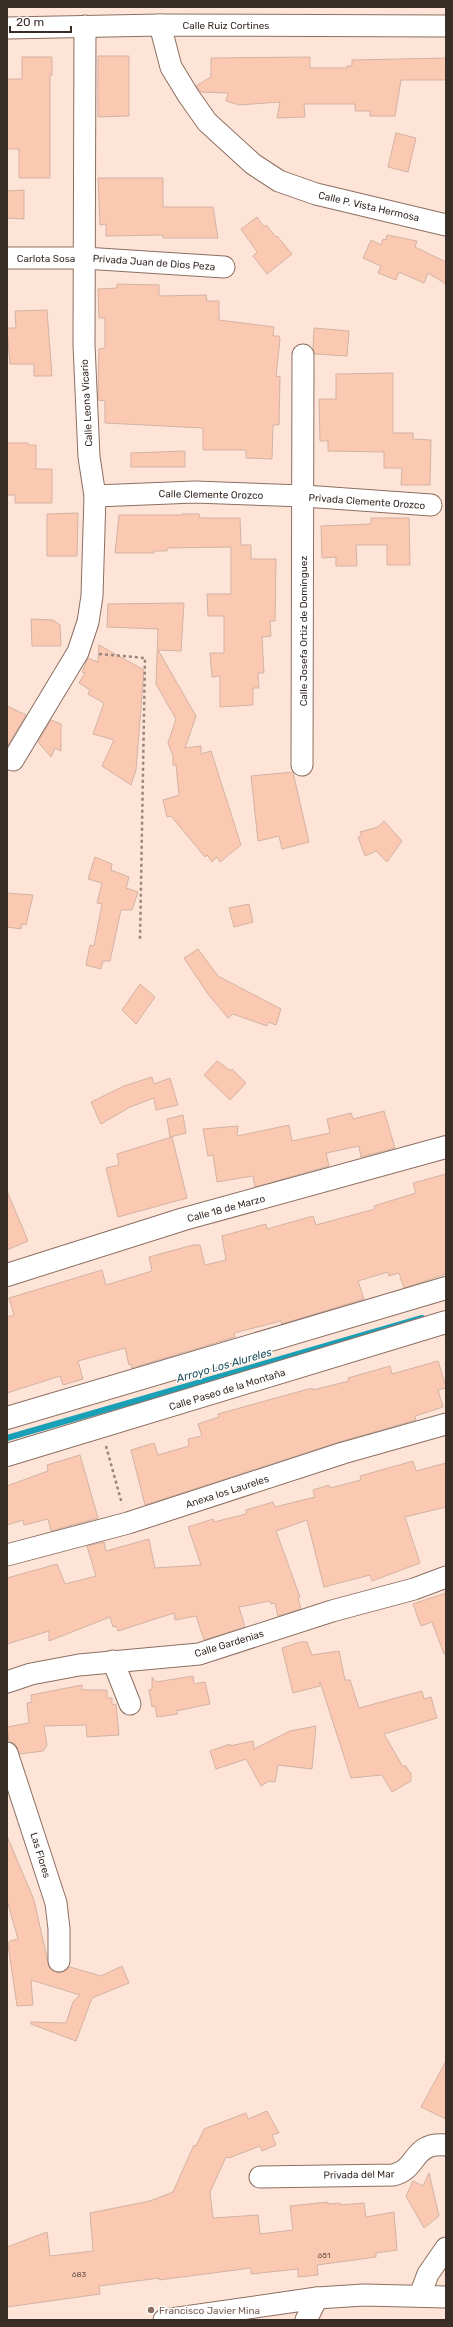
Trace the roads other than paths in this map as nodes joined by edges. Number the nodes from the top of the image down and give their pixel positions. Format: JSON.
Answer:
{"nodes":[{"id":1,"x":263,"y":16,"type":"edge"},
{"id":2,"x":160,"y":25,"type":"junction"},
{"id":3,"x":85,"y":26,"type":"junction"},
{"id":4,"x":446,"y":26,"type":"edge"},
{"id":5,"x":7,"y":28,"type":"edge"},
{"id":6,"x":446,"y":225,"type":"edge"},
{"id":7,"x":7,"y":258,"type":"edge"},
{"id":8,"x":84,"y":258,"type":"junction"},
{"id":9,"x":224,"y":267,"type":"dead end"},
{"id":10,"x":303,"y":355,"type":"dead end"},
{"id":11,"x":95,"y":496,"type":"junction"},
{"id":12,"x":304,"y":496,"type":"junction"},
{"id":13,"x":431,"y":505,"type":"dead end"},
{"id":14,"x":13,"y":760,"type":"dead end"},
{"id":15,"x":302,"y":765,"type":"dead end"},
{"id":16,"x":446,"y":1148,"type":"edge"},
{"id":17,"x":7,"y":1275,"type":"edge"},
{"id":18,"x":446,"y":1288,"type":"edge"},
{"id":19,"x":446,"y":1322,"type":"edge"},
{"id":20,"x":7,"y":1418,"type":"edge"},
{"id":21,"x":446,"y":1424,"type":"edge"},
{"id":22,"x":7,"y":1455,"type":"edge"},
{"id":23,"x":7,"y":1555,"type":"edge"},
{"id":24,"x":446,"y":1577,"type":"edge"},
{"id":25,"x":113,"y":1661,"type":"junction"},
{"id":26,"x":7,"y":1682,"type":"edge"},
{"id":27,"x":130,"y":1704,"type":"dead end"},
{"id":28,"x":7,"y":1753,"type":"edge"},
{"id":29,"x":59,"y":1961,"type":"dead end"},
{"id":30,"x":446,"y":2144,"type":"edge"},
{"id":31,"x":260,"y":2177,"type":"dead end"},
{"id":32,"x":446,"y":2248,"type":"edge"},
{"id":33,"x":420,"y":2295,"type":"junction"},
{"id":34,"x":446,"y":2297,"type":"edge"},
{"id":35,"x":317,"y":2298,"type":"junction"},
{"id":36,"x":164,"y":2320,"type":"edge"},
{"id":37,"x":306,"y":2320,"type":"edge"}],
"edges":[{"from":1,"to":2,"type":"street","name":"Calle Ruiz Cortines"},
{"from":1,"to":4,"type":"street","name":"Calle Ruiz Cortines"},
{"from":2,"to":3,"type":"street","name":"Calle Ruiz Cortines"},
{"from":2,"to":6,"type":"street","name":"Calle P. Vista Hermosa"},
{"from":3,"to":5,"type":"street","name":"Calle Ruiz Cortines"},
{"from":3,"to":8,"type":"street","name":"Calle Leona Vicario"},
{"from":7,"to":8,"type":"street","name":"Carlota Sosa"},
{"from":8,"to":9,"type":"street","name":"Privada Juan de Dios Peza"},
{"from":8,"to":11,"type":"street","name":"Calle Leona Vicario"},
{"from":10,"to":12,"type":"street","name":"Calle Josefa Ortiz de Domínguez"},
{"from":11,"to":12,"type":"street","name":"Calle Clemente Orozco"},
{"from":11,"to":14,"type":"street","name":"Calle Leona Vicario"},
{"from":12,"to":13,"type":"street","name":"Privada Clemente Orozco"},
{"from":12,"to":15,"type":"street","name":"Calle Josefa Ortiz de Domínguez"},
{"from":16,"to":17,"type":"main road","name":"Calle 18 de Marzo"},
{"from":18,"to":20,"type":"main road"},
{"from":19,"to":22,"type":"main road","name":"Calle Paseo de la Montaña"},
{"from":21,"to":23,"type":"street","name":"Anexa los Laureles"},
{"from":24,"to":25,"type":"street","name":"Calle Gardenias"},
{"from":25,"to":26,"type":"street","name":"Calle Gardenias"},
{"from":25,"to":27,"type":"street"},
{"from":28,"to":29,"type":"street","name":"Las Flores"},
{"from":30,"to":31,"type":"street","name":"Privada del Mar"},
{"from":32,"to":33,"type":"street"},
{"from":33,"to":34,"type":"street"},
{"from":33,"to":35,"type":"street"},
{"from":35,"to":36,"type":"street"},
{"from":35,"to":37,"type":"street"}]}
